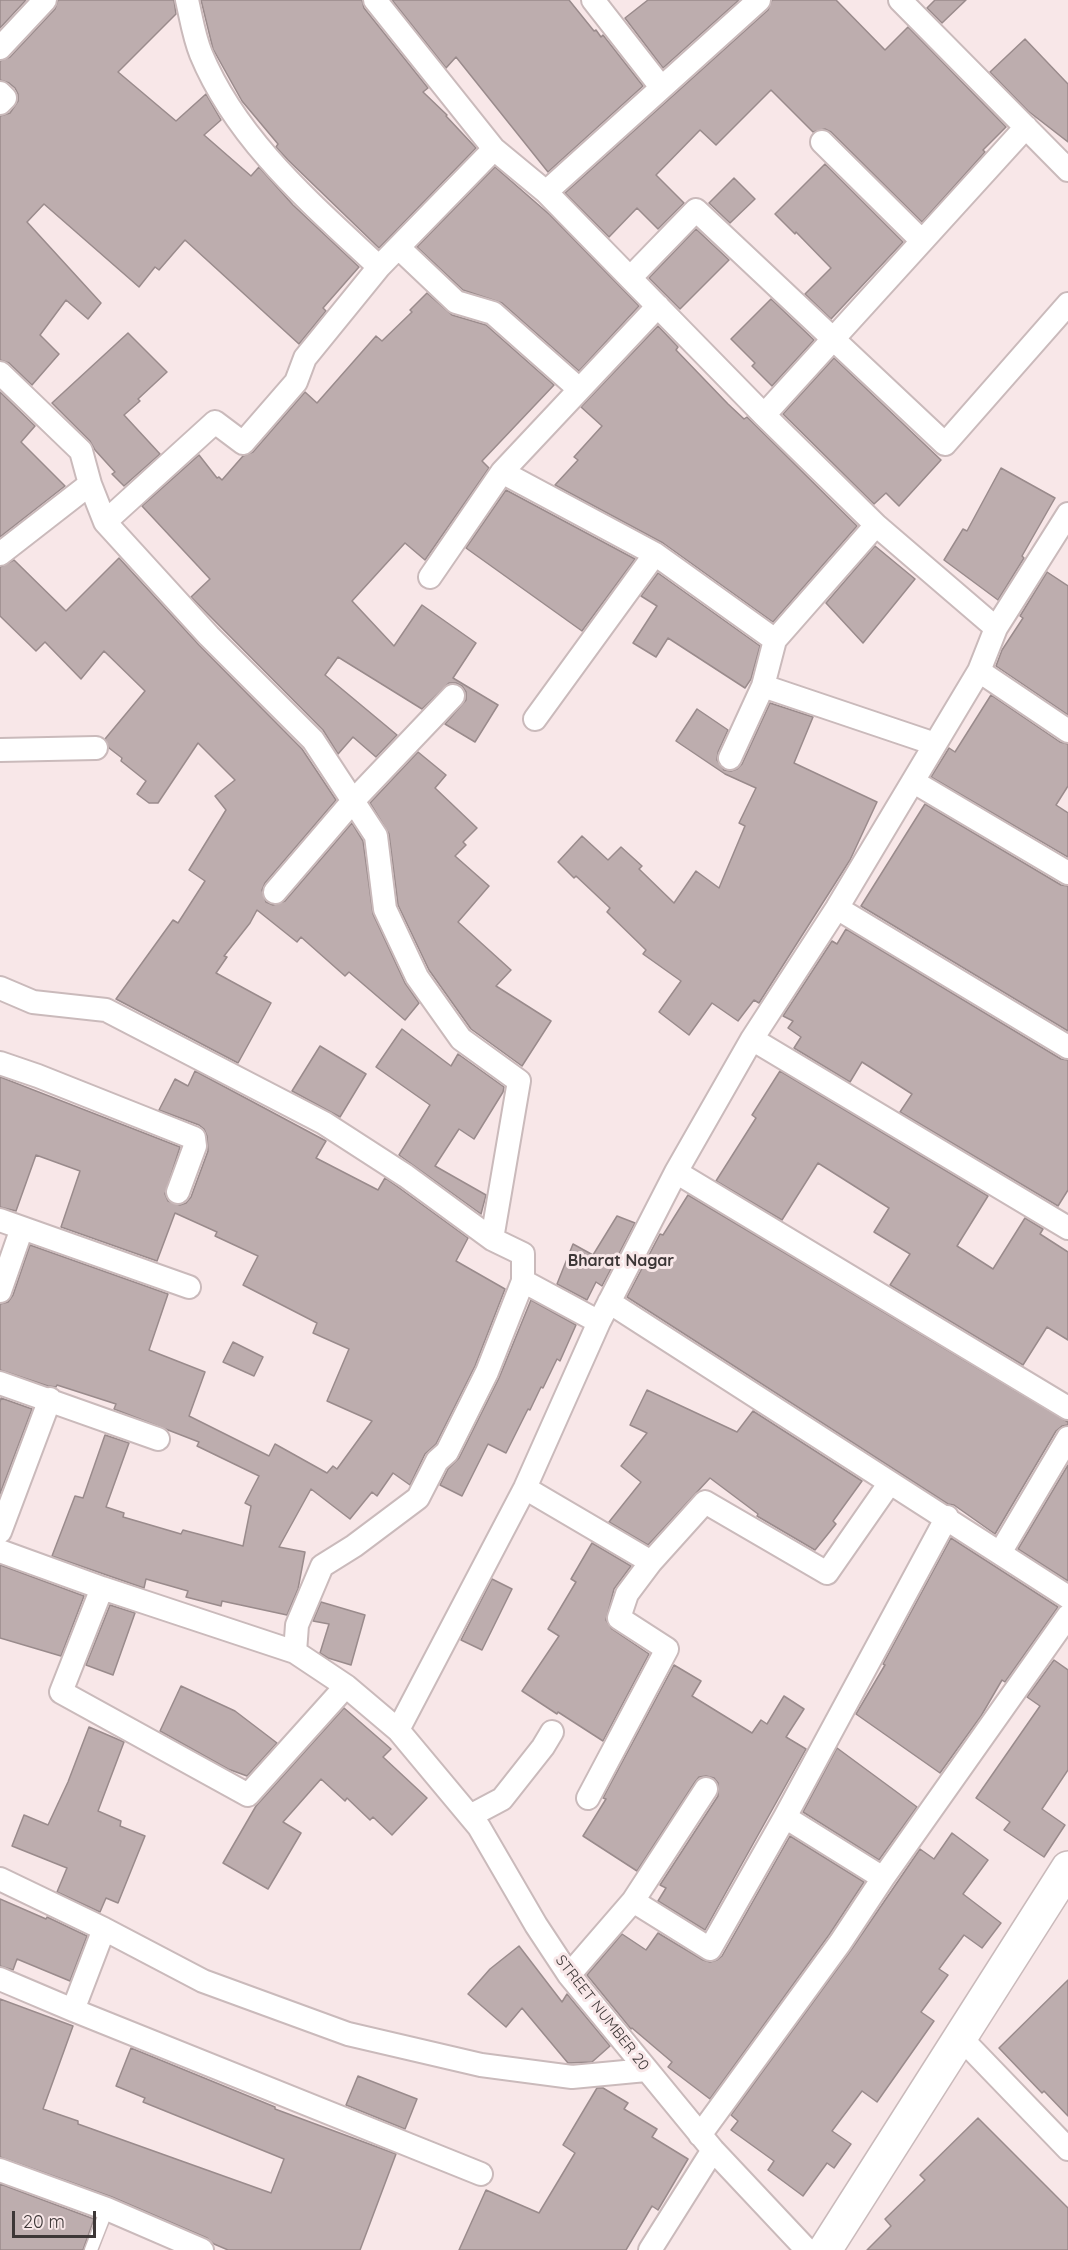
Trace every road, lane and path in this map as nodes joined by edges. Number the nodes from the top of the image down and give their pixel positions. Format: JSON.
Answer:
{"nodes":[{"id":1,"x":45,"y":0,"type":"edge"},
{"id":2,"x":187,"y":0,"type":"edge"},
{"id":3,"x":375,"y":0,"type":"edge"},
{"id":4,"x":593,"y":0,"type":"edge"},
{"id":5,"x":759,"y":0,"type":"edge"},
{"id":6,"x":900,"y":0,"type":"edge"},
{"id":7,"x":0,"y":48,"type":"edge"},
{"id":8,"x":661,"y":87,"type":"junction"},
{"id":9,"x":0,"y":93,"type":"edge"},
{"id":10,"x":0,"y":103,"type":"edge"},
{"id":11,"x":1026,"y":127,"type":"junction"},
{"id":12,"x":822,"y":142,"type":"dead end"},
{"id":13,"x":494,"y":149,"type":"junction"},
{"id":14,"x":1068,"y":170,"type":"edge"},
{"id":15,"x":546,"y":192,"type":"junction"},
{"id":16,"x":922,"y":241,"type":"junction"},
{"id":17,"x":399,"y":248,"type":"junction"},
{"id":18,"x":379,"y":267,"type":"junction"},
{"id":19,"x":630,"y":278,"type":"junction"},
{"id":20,"x":1068,"y":304,"type":"edge"},
{"id":21,"x":658,"y":306,"type":"junction"},
{"id":22,"x":834,"y":339,"type":"junction"},
{"id":23,"x":0,"y":373,"type":"edge"},
{"id":24,"x":579,"y":388,"type":"junction"},
{"id":25,"x":764,"y":415,"type":"junction"},
{"id":26,"x":502,"y":472,"type":"junction"},
{"id":27,"x":90,"y":484,"type":"junction"},
{"id":28,"x":1068,"y":514,"type":"edge"},
{"id":29,"x":105,"y":522,"type":"junction"},
{"id":30,"x":876,"y":525,"type":"junction"},
{"id":31,"x":0,"y":554,"type":"edge"},
{"id":32,"x":655,"y":554,"type":"junction"},
{"id":33,"x":430,"y":577,"type":"dead end"},
{"id":34,"x":996,"y":628,"type":"junction"},
{"id":35,"x":775,"y":640,"type":"junction"},
{"id":36,"x":979,"y":671,"type":"junction"},
{"id":37,"x":763,"y":686,"type":"junction"},
{"id":38,"x":453,"y":696,"type":"dead end"},
{"id":39,"x":535,"y":719,"type":"dead end"},
{"id":40,"x":1068,"y":730,"type":"edge"},
{"id":41,"x":935,"y":744,"type":"junction"},
{"id":42,"x":96,"y":748,"type":"dead end"},
{"id":43,"x":0,"y":750,"type":"edge"},
{"id":44,"x":730,"y":758,"type":"dead end"},
{"id":45,"x":914,"y":782,"type":"junction"},
{"id":46,"x":353,"y":801,"type":"junction"},
{"id":47,"x":1068,"y":873,"type":"edge"},
{"id":48,"x":275,"y":892,"type":"dead end"},
{"id":49,"x":837,"y":908,"type":"junction"},
{"id":50,"x":0,"y":988,"type":"edge"},
{"id":51,"x":752,"y":1039,"type":"junction"},
{"id":52,"x":1068,"y":1047,"type":"edge"},
{"id":53,"x":0,"y":1063,"type":"edge"},
{"id":54,"x":676,"y":1172,"type":"junction"},
{"id":55,"x":178,"y":1192,"type":"dead end"},
{"id":56,"x":0,"y":1220,"type":"edge"},
{"id":57,"x":22,"y":1228,"type":"junction"},
{"id":58,"x":1068,"y":1228,"type":"edge"},
{"id":59,"x":492,"y":1239,"type":"junction"},
{"id":60,"x":523,"y":1281,"type":"junction"},
{"id":61,"x":189,"y":1287,"type":"dead end"},
{"id":62,"x":0,"y":1291,"type":"edge"},
{"id":63,"x":609,"y":1302,"type":"junction"},
{"id":64,"x":599,"y":1322,"type":"junction"},
{"id":65,"x":0,"y":1383,"type":"edge"},
{"id":66,"x":50,"y":1400,"type":"junction"},
{"id":67,"x":1068,"y":1407,"type":"edge"},
{"id":68,"x":1068,"y":1438,"type":"edge"},
{"id":69,"x":158,"y":1439,"type":"dead end"},
{"id":70,"x":889,"y":1484,"type":"junction"},
{"id":71,"x":525,"y":1488,"type":"junction"},
{"id":72,"x":947,"y":1518,"type":"junction"},
{"id":73,"x":0,"y":1532,"type":"edge"},
{"id":74,"x":0,"y":1551,"type":"edge"},
{"id":75,"x":1000,"y":1553,"type":"junction"},
{"id":76,"x":651,"y":1562,"type":"junction"},
{"id":77,"x":102,"y":1588,"type":"junction"},
{"id":78,"x":1068,"y":1598,"type":"edge"},
{"id":79,"x":1068,"y":1616,"type":"edge"},
{"id":80,"x":295,"y":1652,"type":"junction"},
{"id":81,"x":346,"y":1686,"type":"junction"},
{"id":82,"x":398,"y":1730,"type":"junction"},
{"id":83,"x":552,"y":1732,"type":"dead end"},
{"id":84,"x":706,"y":1789,"type":"dead end"},
{"id":85,"x":588,"y":1798,"type":"dead end"},
{"id":86,"x":470,"y":1816,"type":"junction"},
{"id":87,"x":785,"y":1817,"type":"junction"},
{"id":88,"x":1068,"y":1868,"type":"edge"},
{"id":89,"x":884,"y":1878,"type":"junction"},
{"id":90,"x":0,"y":1879,"type":"edge"},
{"id":91,"x":633,"y":1901,"type":"junction"},
{"id":92,"x":104,"y":1929,"type":"junction"},
{"id":93,"x":569,"y":1975,"type":"junction"},
{"id":94,"x":0,"y":1979,"type":"edge"},
{"id":95,"x":73,"y":2010,"type":"junction"},
{"id":96,"x":960,"y":2037,"type":"junction"},
{"id":97,"x":646,"y":2070,"type":"junction"},
{"id":98,"x":706,"y":2143,"type":"junction"},
{"id":99,"x":1068,"y":2149,"type":"edge"},
{"id":100,"x":0,"y":2170,"type":"edge"},
{"id":101,"x":481,"y":2174,"type":"dead end"},
{"id":102,"x":107,"y":2209,"type":"junction"},
{"id":103,"x":91,"y":2250,"type":"edge"},
{"id":104,"x":202,"y":2250,"type":"edge"},
{"id":105,"x":650,"y":2250,"type":"edge"},
{"id":106,"x":807,"y":2250,"type":"edge"},
{"id":107,"x":825,"y":2250,"type":"edge"}],
"edges":[{"from":1,"to":7,"type":"street"},
{"from":2,"to":18,"type":"street"},
{"from":3,"to":13,"type":"street"},
{"from":4,"to":8,"type":"street"},
{"from":5,"to":8,"type":"street"},
{"from":6,"to":11,"type":"street"},
{"from":8,"to":15,"type":"street"},
{"from":9,"to":10,"type":"street"},
{"from":11,"to":14,"type":"street"},
{"from":11,"to":16,"type":"street"},
{"from":12,"to":16,"type":"street"},
{"from":13,"to":15,"type":"street"},
{"from":13,"to":17,"type":"street"},
{"from":15,"to":19,"type":"street"},
{"from":16,"to":22,"type":"street"},
{"from":17,"to":18,"type":"street"},
{"from":17,"to":24,"type":"street"},
{"from":18,"to":29,"type":"street"},
{"from":19,"to":21,"type":"street"},
{"from":19,"to":22,"type":"street"},
{"from":20,"to":22,"type":"street"},
{"from":21,"to":24,"type":"street"},
{"from":21,"to":25,"type":"street"},
{"from":22,"to":25,"type":"street"},
{"from":23,"to":27,"type":"street"},
{"from":24,"to":26,"type":"street"},
{"from":25,"to":30,"type":"street"},
{"from":26,"to":32,"type":"street"},
{"from":26,"to":33,"type":"street"},
{"from":27,"to":29,"type":"street"},
{"from":27,"to":31,"type":"street"},
{"from":28,"to":34,"type":"street"},
{"from":29,"to":46,"type":"street"},
{"from":30,"to":34,"type":"street"},
{"from":30,"to":35,"type":"street"},
{"from":32,"to":35,"type":"street"},
{"from":32,"to":39,"type":"street"},
{"from":34,"to":36,"type":"street"},
{"from":35,"to":37,"type":"street"},
{"from":36,"to":40,"type":"street"},
{"from":36,"to":41,"type":"street"},
{"from":37,"to":41,"type":"street"},
{"from":37,"to":44,"type":"street"},
{"from":38,"to":46,"type":"street"},
{"from":41,"to":45,"type":"street"},
{"from":42,"to":43,"type":"street"},
{"from":45,"to":47,"type":"street"},
{"from":45,"to":49,"type":"street"},
{"from":46,"to":48,"type":"street"},
{"from":46,"to":59,"type":"street"},
{"from":49,"to":51,"type":"street"},
{"from":49,"to":52,"type":"street"},
{"from":50,"to":59,"type":"street"},
{"from":51,"to":54,"type":"street"},
{"from":51,"to":58,"type":"street"},
{"from":53,"to":55,"type":"street"},
{"from":54,"to":63,"type":"street"},
{"from":54,"to":67,"type":"street"},
{"from":56,"to":57,"type":"street"},
{"from":57,"to":61,"type":"street"},
{"from":57,"to":62,"type":"street"},
{"from":59,"to":60,"type":"street"},
{"from":60,"to":64,"type":"street"},
{"from":60,"to":80,"type":"street"},
{"from":63,"to":64,"type":"street"},
{"from":63,"to":70,"type":"street"},
{"from":64,"to":71,"type":"street"},
{"from":65,"to":66,"type":"street"},
{"from":66,"to":69,"type":"street"},
{"from":66,"to":73,"type":"street"},
{"from":68,"to":75,"type":"street"},
{"from":70,"to":72,"type":"street"},
{"from":70,"to":76,"type":"street"},
{"from":71,"to":76,"type":"street"},
{"from":71,"to":82,"type":"street"},
{"from":72,"to":75,"type":"street"},
{"from":72,"to":87,"type":"street"},
{"from":74,"to":77,"type":"street","name":"STREET NUMBER 20"},
{"from":75,"to":78,"type":"street"},
{"from":76,"to":85,"type":"street"},
{"from":77,"to":80,"type":"street","name":"STREET NUMBER 20"},
{"from":77,"to":81,"type":"street"},
{"from":79,"to":89,"type":"street"},
{"from":80,"to":81,"type":"street","name":"STREET NUMBER 20"},
{"from":81,"to":82,"type":"street","name":"STREET NUMBER 20"},
{"from":82,"to":86,"type":"street","name":"STREET NUMBER 20"},
{"from":83,"to":86,"type":"street"},
{"from":84,"to":91,"type":"street"},
{"from":86,"to":93,"type":"street","name":"STREET NUMBER 20"},
{"from":87,"to":89,"type":"street"},
{"from":87,"to":91,"type":"street"},
{"from":88,"to":96,"type":"street"},
{"from":89,"to":98,"type":"street"},
{"from":90,"to":92,"type":"street"},
{"from":91,"to":93,"type":"street"},
{"from":92,"to":95,"type":"street"},
{"from":92,"to":97,"type":"street"},
{"from":93,"to":97,"type":"street","name":"STREET NUMBER 20"},
{"from":94,"to":95,"type":"street"},
{"from":95,"to":101,"type":"street"},
{"from":96,"to":99,"type":"street"},
{"from":96,"to":107,"type":"street"},
{"from":97,"to":98,"type":"street","name":"STREET NUMBER 20"},
{"from":98,"to":105,"type":"street"},
{"from":98,"to":106,"type":"street","name":"STREET NUMBER 20"},
{"from":100,"to":102,"type":"street"},
{"from":102,"to":103,"type":"lane"},
{"from":102,"to":104,"type":"street"}]}
